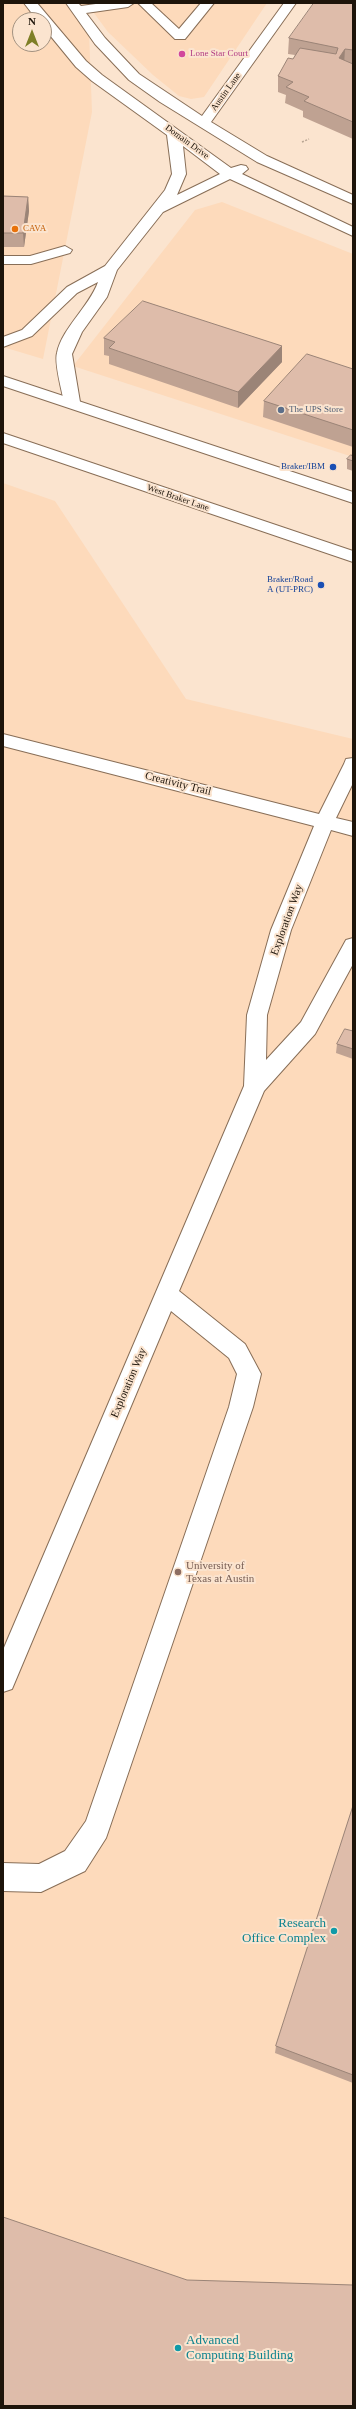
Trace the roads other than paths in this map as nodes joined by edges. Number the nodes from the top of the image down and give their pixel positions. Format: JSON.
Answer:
{"nodes":[{"id":1,"x":30,"y":3,"type":"edge"},
{"id":2,"x":144,"y":3,"type":"edge"},
{"id":3,"x":208,"y":3,"type":"edge"},
{"id":4,"x":290,"y":3,"type":"edge"},
{"id":5,"x":121,"y":4,"type":"edge"},
{"id":6,"x":74,"y":7,"type":"edge"},
{"id":7,"x":37,"y":12,"type":"edge"},
{"id":8,"x":52,"y":30,"type":"edge"},
{"id":9,"x":115,"y":57,"type":"junction"},
{"id":10,"x":81,"y":64,"type":"junction"},
{"id":11,"x":204,"y":122,"type":"junction"},
{"id":12,"x":174,"y":133,"type":"junction"},
{"id":13,"x":262,"y":159,"type":"junction"},
{"id":14,"x":230,"y":174,"type":"junction"},
{"id":15,"x":353,"y":200,"type":"edge"},
{"id":16,"x":159,"y":208,"type":"junction"},
{"id":17,"x":353,"y":232,"type":"edge"},
{"id":18,"x":65,"y":250,"type":"dead end"},
{"id":19,"x":3,"y":260,"type":"edge"},
{"id":20,"x":110,"y":269,"type":"junction"},
{"id":21,"x":3,"y":342,"type":"edge"},
{"id":22,"x":3,"y":381,"type":"edge"},
{"id":23,"x":72,"y":402,"type":"junction"},
{"id":24,"x":3,"y":438,"type":"edge"},
{"id":25,"x":353,"y":498,"type":"edge"},
{"id":26,"x":353,"y":557,"type":"edge"},
{"id":27,"x":3,"y":740,"type":"edge"},
{"id":28,"x":353,"y":764,"type":"edge"},
{"id":29,"x":325,"y":822,"type":"junction"},
{"id":30,"x":353,"y":829,"type":"edge"},
{"id":31,"x":353,"y":945,"type":"edge"},
{"id":32,"x":255,"y":1086,"type":"junction"},
{"id":33,"x":167,"y":1295,"type":"junction"},
{"id":34,"x":3,"y":1680,"type":"edge"},
{"id":35,"x":3,"y":1877,"type":"edge"}],
"edges":[{"from":1,"to":7,"type":"street","name":"Domain Drive"},
{"from":2,"to":3,"type":"street"},
{"from":4,"to":11,"type":"street","name":"Austin Lane"},
{"from":5,"to":6,"type":"street"},
{"from":6,"to":9,"type":"street"},
{"from":8,"to":10,"type":"street","name":"Domain Drive"},
{"from":9,"to":10,"type":"street"},
{"from":9,"to":11,"type":"street"},
{"from":10,"to":12,"type":"street","name":"Domain Drive"},
{"from":11,"to":13,"type":"street"},
{"from":12,"to":14,"type":"street","name":"Domain Drive"},
{"from":12,"to":16,"type":"street"},
{"from":13,"to":14,"type":"street"},
{"from":13,"to":15,"type":"street"},
{"from":14,"to":16,"type":"street"},
{"from":14,"to":17,"type":"street","name":"Domain Drive"},
{"from":16,"to":20,"type":"street"},
{"from":18,"to":19,"type":"street"},
{"from":20,"to":21,"type":"street"},
{"from":20,"to":23,"type":"street"},
{"from":22,"to":23,"type":"street"},
{"from":23,"to":25,"type":"street"},
{"from":24,"to":26,"type":"street","name":"West Braker Lane"},
{"from":27,"to":29,"type":"street","name":"Creativity Trail"},
{"from":28,"to":29,"type":"street","name":"Exploration Way"},
{"from":29,"to":30,"type":"street","name":"Creativity Trail"},
{"from":29,"to":32,"type":"street","name":"Exploration Way"},
{"from":31,"to":32,"type":"street","name":"Exploration Way"},
{"from":32,"to":33,"type":"street","name":"Exploration Way"},
{"from":33,"to":34,"type":"street","name":"Exploration Way"},
{"from":33,"to":35,"type":"street"}]}
